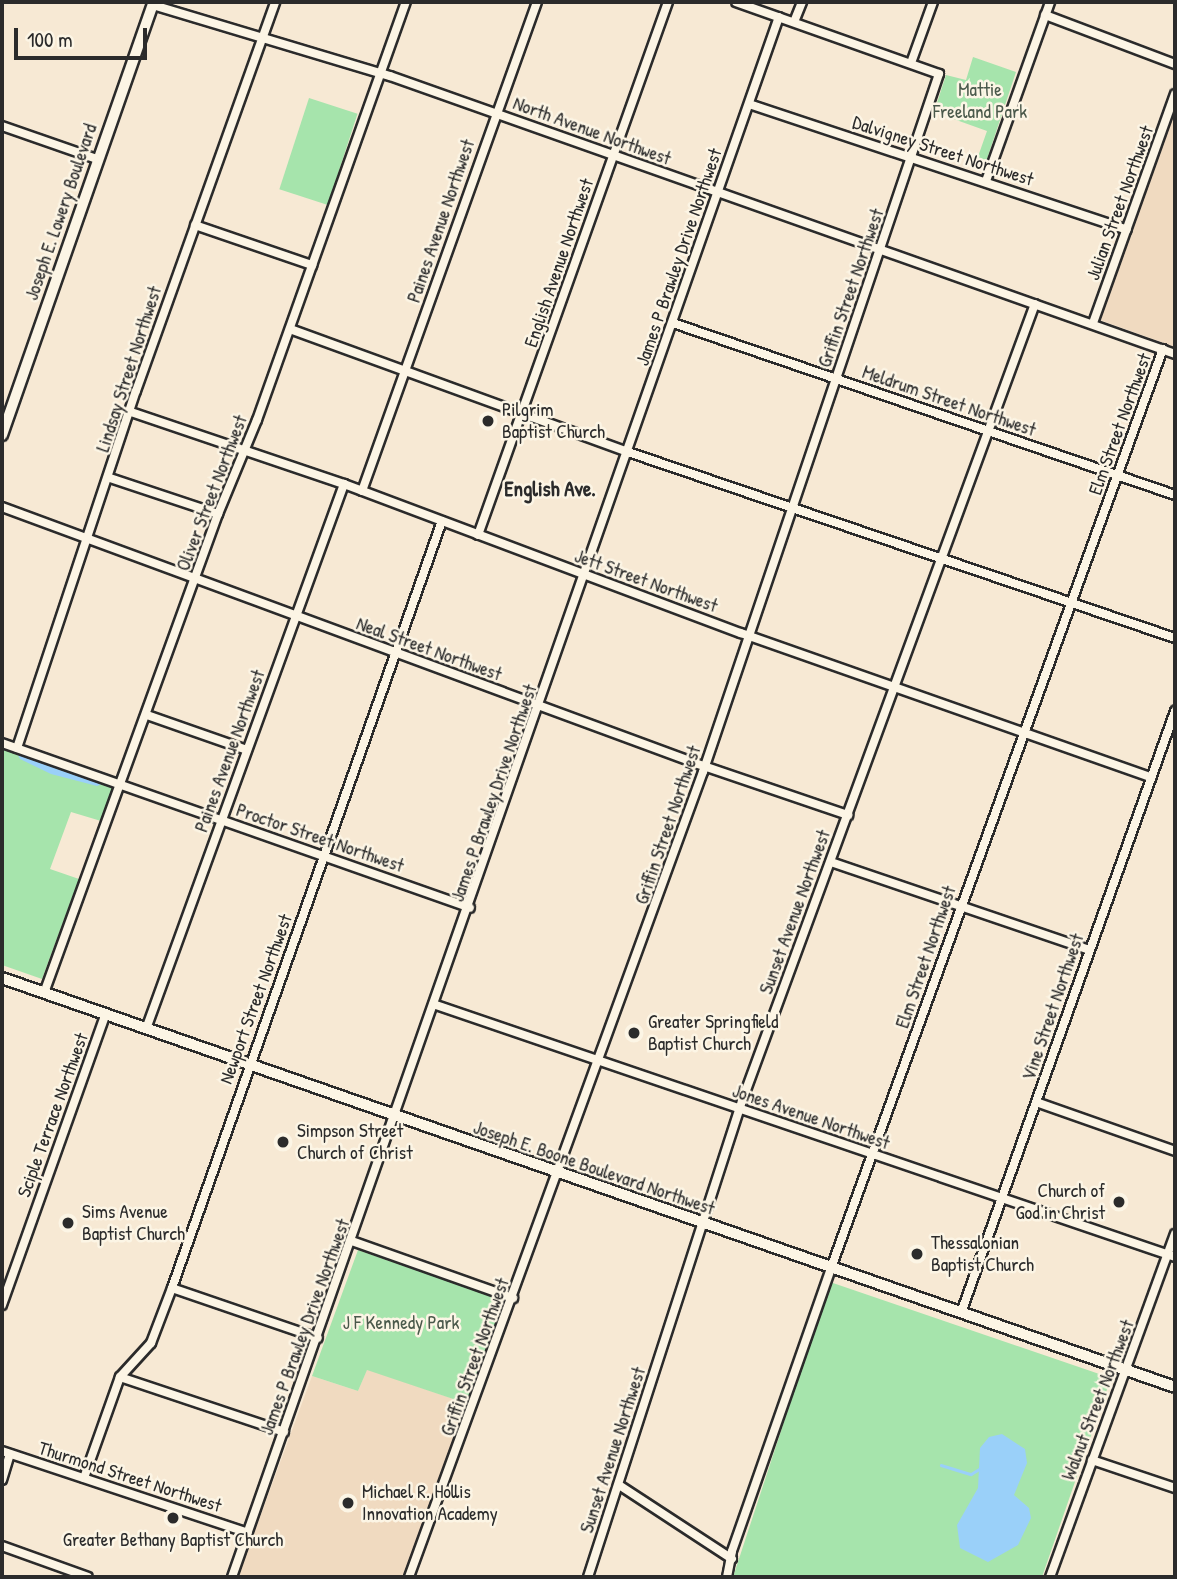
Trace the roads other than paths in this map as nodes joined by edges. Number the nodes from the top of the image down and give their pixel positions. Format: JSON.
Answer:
{"nodes":[{"id":1,"x":275,"y":2,"type":"edge"},
{"id":2,"x":406,"y":2,"type":"edge"},
{"id":3,"x":537,"y":2,"type":"edge"},
{"id":4,"x":668,"y":2,"type":"edge"},
{"id":5,"x":736,"y":2,"type":"edge"},
{"id":6,"x":802,"y":2,"type":"edge"},
{"id":7,"x":933,"y":2,"type":"edge"},
{"id":8,"x":1049,"y":2,"type":"edge"},
{"id":9,"x":154,"y":3,"type":"edge"},
{"id":10,"x":1045,"y":15,"type":"junction"},
{"id":11,"x":779,"y":17,"type":"junction"},
{"id":12,"x":794,"y":22,"type":"junction"},
{"id":13,"x":262,"y":39,"type":"junction"},
{"id":14,"x":911,"y":63,"type":"junction"},
{"id":15,"x":1175,"y":64,"type":"edge"},
{"id":16,"x":380,"y":74,"type":"junction"},
{"id":17,"x":1175,"y":94,"type":"edge"},
{"id":18,"x":749,"y":104,"type":"junction"},
{"id":19,"x":496,"y":114,"type":"junction"},
{"id":20,"x":2,"y":127,"type":"edge"},
{"id":21,"x":614,"y":156,"type":"junction"},
{"id":22,"x":911,"y":158,"type":"junction"},
{"id":23,"x":97,"y":159,"type":"junction"},
{"id":24,"x":986,"y":181,"type":"junction"},
{"id":25,"x":718,"y":192,"type":"junction"},
{"id":26,"x":195,"y":225,"type":"junction"},
{"id":27,"x":1127,"y":230,"type":"junction"},
{"id":28,"x":881,"y":250,"type":"junction"},
{"id":29,"x":312,"y":265,"type":"junction"},
{"id":30,"x":1035,"y":304,"type":"junction"},
{"id":31,"x":673,"y":323,"type":"junction"},
{"id":32,"x":1093,"y":323,"type":"junction"},
{"id":33,"x":289,"y":329,"type":"junction"},
{"id":34,"x":1163,"y":349,"type":"junction"},
{"id":35,"x":1175,"y":354,"type":"edge"},
{"id":36,"x":404,"y":371,"type":"junction"},
{"id":37,"x":837,"y":379,"type":"junction"},
{"id":38,"x":6,"y":412,"type":"edge"},
{"id":39,"x":131,"y":412,"type":"junction"},
{"id":40,"x":523,"y":414,"type":"junction"},
{"id":41,"x":990,"y":431,"type":"junction"},
{"id":42,"x":2,"y":435,"type":"edge"},
{"id":43,"x":243,"y":450,"type":"junction"},
{"id":44,"x":628,"y":452,"type":"junction"},
{"id":45,"x":1118,"y":475,"type":"junction"},
{"id":46,"x":110,"y":478,"type":"junction"},
{"id":47,"x":344,"y":484,"type":"junction"},
{"id":48,"x":362,"y":491,"type":"junction"},
{"id":49,"x":1175,"y":495,"type":"edge"},
{"id":50,"x":2,"y":508,"type":"edge"},
{"id":51,"x":793,"y":508,"type":"junction"},
{"id":52,"x":218,"y":514,"type":"junction"},
{"id":53,"x":442,"y":521,"type":"junction"},
{"id":54,"x":478,"y":535,"type":"junction"},
{"id":55,"x":89,"y":540,"type":"junction"},
{"id":56,"x":944,"y":560,"type":"junction"},
{"id":57,"x":585,"y":575,"type":"junction"},
{"id":58,"x":195,"y":579,"type":"junction"},
{"id":59,"x":1073,"y":604,"type":"junction"},
{"id":60,"x":296,"y":617,"type":"junction"},
{"id":61,"x":750,"y":636,"type":"junction"},
{"id":62,"x":1175,"y":638,"type":"edge"},
{"id":63,"x":397,"y":654,"type":"junction"},
{"id":64,"x":895,"y":688,"type":"junction"},
{"id":65,"x":541,"y":707,"type":"junction"},
{"id":66,"x":1175,"y":711,"type":"edge"},
{"id":67,"x":147,"y":715,"type":"junction"},
{"id":68,"x":1025,"y":733,"type":"junction"},
{"id":69,"x":1171,"y":735,"type":"edge"},
{"id":70,"x":2,"y":743,"type":"edge"},
{"id":71,"x":17,"y":748,"type":"junction"},
{"id":72,"x":247,"y":750,"type":"junction"},
{"id":73,"x":705,"y":767,"type":"junction"},
{"id":74,"x":1151,"y":777,"type":"junction"},
{"id":75,"x":123,"y":784,"type":"junction"},
{"id":76,"x":848,"y":815,"type":"junction"},
{"id":77,"x":222,"y":820,"type":"junction"},
{"id":78,"x":324,"y":856,"type":"junction"},
{"id":79,"x":831,"y":862,"type":"junction"},
{"id":80,"x":960,"y":907,"type":"junction"},
{"id":81,"x":470,"y":908,"type":"junction"},
{"id":82,"x":1089,"y":950,"type":"junction"},
{"id":83,"x":2,"y":978,"type":"edge"},
{"id":84,"x":44,"y":993,"type":"junction"},
{"id":85,"x":436,"y":1005,"type":"junction"},
{"id":86,"x":105,"y":1015,"type":"junction"},
{"id":87,"x":146,"y":1029,"type":"junction"},
{"id":88,"x":601,"y":1061,"type":"junction"},
{"id":89,"x":249,"y":1066,"type":"junction"},
{"id":90,"x":1036,"y":1102,"type":"junction"},
{"id":91,"x":739,"y":1109,"type":"junction"},
{"id":92,"x":396,"y":1117,"type":"junction"},
{"id":93,"x":1175,"y":1152,"type":"edge"},
{"id":94,"x":874,"y":1155,"type":"junction"},
{"id":95,"x":559,"y":1174,"type":"junction"},
{"id":96,"x":1003,"y":1199,"type":"junction"},
{"id":97,"x":700,"y":1223,"type":"junction"},
{"id":98,"x":1175,"y":1234,"type":"edge"},
{"id":99,"x":352,"y":1241,"type":"junction"},
{"id":100,"x":1172,"y":1256,"type":"edge"},
{"id":101,"x":831,"y":1268,"type":"junction"},
{"id":102,"x":172,"y":1288,"type":"junction"},
{"id":103,"x":513,"y":1298,"type":"junction"},
{"id":104,"x":2,"y":1305,"type":"edge"},
{"id":105,"x":961,"y":1313,"type":"junction"},
{"id":106,"x":317,"y":1338,"type":"junction"},
{"id":107,"x":1125,"y":1370,"type":"junction"},
{"id":108,"x":120,"y":1377,"type":"junction"},
{"id":109,"x":1175,"y":1387,"type":"edge"},
{"id":110,"x":284,"y":1432,"type":"junction"},
{"id":111,"x":6,"y":1452,"type":"edge"},
{"id":112,"x":1092,"y":1460,"type":"junction"},
{"id":113,"x":84,"y":1478,"type":"junction"},
{"id":114,"x":2,"y":1480,"type":"edge"},
{"id":115,"x":619,"y":1485,"type":"junction"},
{"id":116,"x":1175,"y":1488,"type":"edge"},
{"id":117,"x":248,"y":1533,"type":"junction"},
{"id":118,"x":2,"y":1546,"type":"edge"},
{"id":119,"x":732,"y":1559,"type":"junction"},
{"id":120,"x":88,"y":1577,"type":"edge"},
{"id":121,"x":232,"y":1577,"type":"edge"},
{"id":122,"x":409,"y":1577,"type":"edge"},
{"id":123,"x":588,"y":1577,"type":"edge"},
{"id":124,"x":727,"y":1577,"type":"edge"},
{"id":125,"x":1050,"y":1577,"type":"edge"}],
"edges":[{"from":1,"to":13,"type":"street","name":"Lindsay Street Northwest"},
{"from":2,"to":16,"type":"street","name":"Oliver Street Northwest"},
{"from":3,"to":19,"type":"street","name":"Paines Avenue Northwest"},
{"from":4,"to":21,"type":"street","name":"English Avenue Northwest"},
{"from":5,"to":11,"type":"street"},
{"from":6,"to":12,"type":"street"},
{"from":7,"to":14,"type":"street"},
{"from":8,"to":10,"type":"street"},
{"from":9,"to":13,"type":"street","name":"North Avenue Northwest"},
{"from":9,"to":23,"type":"main road","name":"Joseph E. Lowery Boulevard"},
{"from":10,"to":15,"type":"street"},
{"from":10,"to":24,"type":"street"},
{"from":11,"to":12,"type":"street"},
{"from":11,"to":18,"type":"street","name":"James P Brawley Drive Northwest"},
{"from":12,"to":14,"type":"street"},
{"from":13,"to":16,"type":"street","name":"North Avenue Northwest"},
{"from":13,"to":26,"type":"street","name":"Lindsay Street Northwest"},
{"from":14,"to":22,"type":"street","name":"Griffin Street Northwest"},
{"from":16,"to":19,"type":"street","name":"North Avenue Northwest"},
{"from":16,"to":29,"type":"street","name":"Oliver Street Northwest"},
{"from":17,"to":27,"type":"street","name":"Julian Street Northwest"},
{"from":18,"to":22,"type":"street","name":"Dalvigney Street Northwest"},
{"from":18,"to":25,"type":"street","name":"James P Brawley Drive Northwest"},
{"from":19,"to":21,"type":"street","name":"North Avenue Northwest"},
{"from":19,"to":36,"type":"street","name":"Paines Avenue Northwest"},
{"from":20,"to":23,"type":"street"},
{"from":21,"to":25,"type":"street","name":"North Avenue Northwest"},
{"from":21,"to":40,"type":"street","name":"English Avenue Northwest"},
{"from":22,"to":24,"type":"street","name":"Dalvigney Street Northwest"},
{"from":22,"to":28,"type":"street","name":"Griffin Street Northwest"},
{"from":23,"to":38,"type":"main road","name":"Joseph E. Lowery Boulevard"},
{"from":24,"to":27,"type":"street","name":"Dalvigney Street Northwest"},
{"from":25,"to":28,"type":"street","name":"North Avenue Northwest"},
{"from":25,"to":31,"type":"street","name":"James P Brawley Drive Northwest"},
{"from":26,"to":29,"type":"street"},
{"from":26,"to":39,"type":"street","name":"Lindsay Street Northwest"},
{"from":27,"to":32,"type":"street","name":"Julian Street Northwest"},
{"from":28,"to":30,"type":"street","name":"North Avenue Northwest"},
{"from":28,"to":37,"type":"street","name":"Griffin Street Northwest"},
{"from":29,"to":33,"type":"street","name":"Oliver Street Northwest"},
{"from":30,"to":32,"type":"street","name":"North Avenue Northwest"},
{"from":30,"to":41,"type":"street","name":"Sunset Avenue Northwest"},
{"from":31,"to":37,"type":"street","name":"Meldrum Street Northwest"},
{"from":31,"to":44,"type":"street","name":"James P Brawley Drive Northwest"},
{"from":32,"to":34,"type":"street","name":"North Avenue Northwest"},
{"from":33,"to":36,"type":"street"},
{"from":33,"to":43,"type":"street","name":"Oliver Street Northwest"},
{"from":34,"to":35,"type":"street","name":"North Avenue Northwest"},
{"from":34,"to":45,"type":"street","name":"Elm Street Northwest"},
{"from":36,"to":40,"type":"street"},
{"from":36,"to":48,"type":"street","name":"Paines Avenue Northwest"},
{"from":37,"to":41,"type":"street","name":"Meldrum Street Northwest"},
{"from":37,"to":51,"type":"street","name":"Griffin Street Northwest"},
{"from":38,"to":42,"type":"main road","name":"Joseph E. Lowery Boulevard"},
{"from":39,"to":43,"type":"street","name":"Jett Street Northwest"},
{"from":39,"to":46,"type":"street","name":"Lindsay Street Northwest"},
{"from":40,"to":44,"type":"street"},
{"from":40,"to":54,"type":"street","name":"English Avenue Northwest"},
{"from":41,"to":45,"type":"street","name":"Meldrum Street Northwest"},
{"from":41,"to":56,"type":"street","name":"Sunset Avenue Northwest"},
{"from":43,"to":47,"type":"street","name":"Jett Street Northwest"},
{"from":43,"to":52,"type":"street","name":"Oliver Street Northwest"},
{"from":44,"to":51,"type":"street"},
{"from":44,"to":57,"type":"street","name":"James P Brawley Drive Northwest"},
{"from":45,"to":49,"type":"street","name":"Meldrum Street Northwest"},
{"from":45,"to":59,"type":"street","name":"Elm Street Northwest"},
{"from":46,"to":52,"type":"street"},
{"from":46,"to":55,"type":"street","name":"Lindsay Street Northwest"},
{"from":47,"to":48,"type":"street","name":"Jett Street Northwest"},
{"from":47,"to":60,"type":"street","name":"Paines Avenue Northwest"},
{"from":48,"to":53,"type":"street","name":"Jett Street Northwest"},
{"from":50,"to":55,"type":"street","name":"Neal Street Northwest"},
{"from":51,"to":56,"type":"street"},
{"from":51,"to":61,"type":"street","name":"Griffin Street Northwest"},
{"from":52,"to":58,"type":"street","name":"Oliver Street Northwest"},
{"from":53,"to":54,"type":"street","name":"Jett Street Northwest"},
{"from":53,"to":63,"type":"street","name":"Newport Street Northwest"},
{"from":54,"to":57,"type":"street","name":"Jett Street Northwest"},
{"from":55,"to":58,"type":"street","name":"Neal Street Northwest"},
{"from":55,"to":71,"type":"street","name":"Lindsay Street Northwest"},
{"from":56,"to":59,"type":"street"},
{"from":56,"to":64,"type":"street","name":"Sunset Avenue Northwest"},
{"from":57,"to":61,"type":"street","name":"Jett Street Northwest"},
{"from":57,"to":65,"type":"street","name":"James P Brawley Drive Northwest"},
{"from":58,"to":60,"type":"street","name":"Neal Street Northwest"},
{"from":58,"to":67,"type":"street","name":"Oliver Street Northwest"},
{"from":59,"to":62,"type":"street"},
{"from":59,"to":68,"type":"street","name":"Elm Street Northwest"},
{"from":60,"to":63,"type":"street","name":"Neal Street Northwest"},
{"from":60,"to":72,"type":"street","name":"Paines Avenue Northwest"},
{"from":61,"to":64,"type":"street","name":"Jett Street Northwest"},
{"from":61,"to":73,"type":"street","name":"Griffin Street Northwest"},
{"from":63,"to":65,"type":"street","name":"Neal Street Northwest"},
{"from":63,"to":78,"type":"street","name":"Newport Street Northwest"},
{"from":64,"to":68,"type":"street","name":"Jett Street Northwest"},
{"from":64,"to":76,"type":"street","name":"Sunset Avenue Northwest"},
{"from":65,"to":73,"type":"street","name":"Neal Street Northwest"},
{"from":65,"to":81,"type":"street","name":"James P Brawley Drive Northwest"},
{"from":66,"to":69,"type":"street","name":"Vine Street Northwest"},
{"from":67,"to":72,"type":"street"},
{"from":67,"to":75,"type":"street","name":"Oliver Street Northwest"},
{"from":68,"to":74,"type":"street","name":"Jett Street Northwest"},
{"from":68,"to":80,"type":"street","name":"Elm Street Northwest"},
{"from":69,"to":74,"type":"street","name":"Vine Street Northwest"},
{"from":70,"to":71,"type":"street","name":"Proctor Street Northwest"},
{"from":71,"to":75,"type":"street","name":"Proctor Street Northwest"},
{"from":72,"to":77,"type":"street","name":"Paines Avenue Northwest"},
{"from":73,"to":76,"type":"street","name":"Neal Street Northwest"},
{"from":73,"to":88,"type":"street","name":"Griffin Street Northwest"},
{"from":74,"to":82,"type":"street","name":"Vine Street Northwest"},
{"from":75,"to":77,"type":"street","name":"Proctor Street Northwest"},
{"from":75,"to":84,"type":"street","name":"Oliver Street Northwest"},
{"from":76,"to":79,"type":"street","name":"Sunset Avenue Northwest"},
{"from":77,"to":78,"type":"street","name":"Proctor Street Northwest"},
{"from":77,"to":87,"type":"street","name":"Paines Avenue Northwest"},
{"from":78,"to":81,"type":"street","name":"Proctor Street Northwest"},
{"from":78,"to":89,"type":"street","name":"Newport Street Northwest"},
{"from":79,"to":80,"type":"street"},
{"from":79,"to":91,"type":"street","name":"Sunset Avenue Northwest"},
{"from":80,"to":82,"type":"street"},
{"from":80,"to":94,"type":"street","name":"Elm Street Northwest"},
{"from":81,"to":85,"type":"street","name":"James P Brawley Drive Northwest"},
{"from":82,"to":90,"type":"street","name":"Vine Street Northwest"},
{"from":83,"to":84,"type":"main road","name":"Joseph E. Boone Boulevard Northwest"},
{"from":84,"to":86,"type":"main road","name":"Joseph E. Boone Boulevard Northwest"},
{"from":85,"to":88,"type":"street","name":"Jones Avenue Northwest"},
{"from":85,"to":92,"type":"street","name":"James P Brawley Drive Northwest"},
{"from":86,"to":87,"type":"main road","name":"Joseph E. Boone Boulevard Northwest"},
{"from":86,"to":104,"type":"street","name":"Sciple Terrace Northwest"},
{"from":87,"to":89,"type":"main road","name":"Joseph E. Boone Boulevard Northwest"},
{"from":88,"to":91,"type":"street","name":"Jones Avenue Northwest"},
{"from":88,"to":95,"type":"street","name":"Griffin Street Northwest"},
{"from":89,"to":92,"type":"main road","name":"Joseph E. Boone Boulevard Northwest"},
{"from":89,"to":102,"type":"street","name":"Newport Street Northwest"},
{"from":90,"to":93,"type":"street"},
{"from":90,"to":96,"type":"street","name":"Vine Street Northwest"},
{"from":91,"to":94,"type":"street","name":"Jones Avenue Northwest"},
{"from":91,"to":97,"type":"street","name":"Sunset Avenue Northwest"},
{"from":92,"to":95,"type":"main road","name":"Joseph E. Boone Boulevard Northwest"},
{"from":92,"to":99,"type":"street","name":"James P Brawley Drive Northwest"},
{"from":94,"to":96,"type":"street","name":"Jones Avenue Northwest"},
{"from":94,"to":101,"type":"street","name":"Elm Street Northwest"},
{"from":95,"to":97,"type":"main road","name":"Joseph E. Boone Boulevard Northwest"},
{"from":95,"to":103,"type":"street","name":"Griffin Street Northwest"},
{"from":96,"to":100,"type":"street","name":"Jones Avenue Northwest"},
{"from":96,"to":105,"type":"street","name":"Vine Street Northwest"},
{"from":97,"to":101,"type":"main road","name":"Joseph E. Boone Boulevard Northwest"},
{"from":97,"to":115,"type":"street","name":"Sunset Avenue Northwest"},
{"from":98,"to":100,"type":"street","name":"Walnut Street Northwest"},
{"from":99,"to":103,"type":"street"},
{"from":99,"to":106,"type":"street","name":"James P Brawley Drive Northwest"},
{"from":100,"to":107,"type":"street","name":"Walnut Street Northwest"},
{"from":101,"to":105,"type":"main road","name":"Joseph E. Boone Boulevard Northwest"},
{"from":101,"to":119,"type":"street","name":"Elm Street Northwest"},
{"from":102,"to":106,"type":"street"},
{"from":102,"to":108,"type":"street","name":"Newport Street Northwest"},
{"from":103,"to":122,"type":"street","name":"Griffin Street Northwest"},
{"from":105,"to":107,"type":"main road","name":"Joseph E. Boone Boulevard Northwest"},
{"from":106,"to":110,"type":"street","name":"James P Brawley Drive Northwest"},
{"from":107,"to":109,"type":"main road","name":"Joseph E. Boone Boulevard Northwest"},
{"from":107,"to":112,"type":"street","name":"Walnut Street Northwest"},
{"from":108,"to":110,"type":"street"},
{"from":108,"to":113,"type":"street","name":"Newport Street Northwest"},
{"from":110,"to":117,"type":"street","name":"James P Brawley Drive Northwest"},
{"from":111,"to":113,"type":"street","name":"Thurmond Street Northwest"},
{"from":111,"to":114,"type":"street"},
{"from":112,"to":116,"type":"street"},
{"from":112,"to":125,"type":"street","name":"Walnut Street Northwest"},
{"from":113,"to":117,"type":"street","name":"Thurmond Street Northwest"},
{"from":115,"to":119,"type":"street"},
{"from":115,"to":123,"type":"street","name":"Sunset Avenue Northwest"},
{"from":117,"to":121,"type":"street","name":"James P Brawley Drive Northwest"},
{"from":118,"to":120,"type":"street"},
{"from":119,"to":124,"type":"street","name":"Elm Street Northwest"}]}
